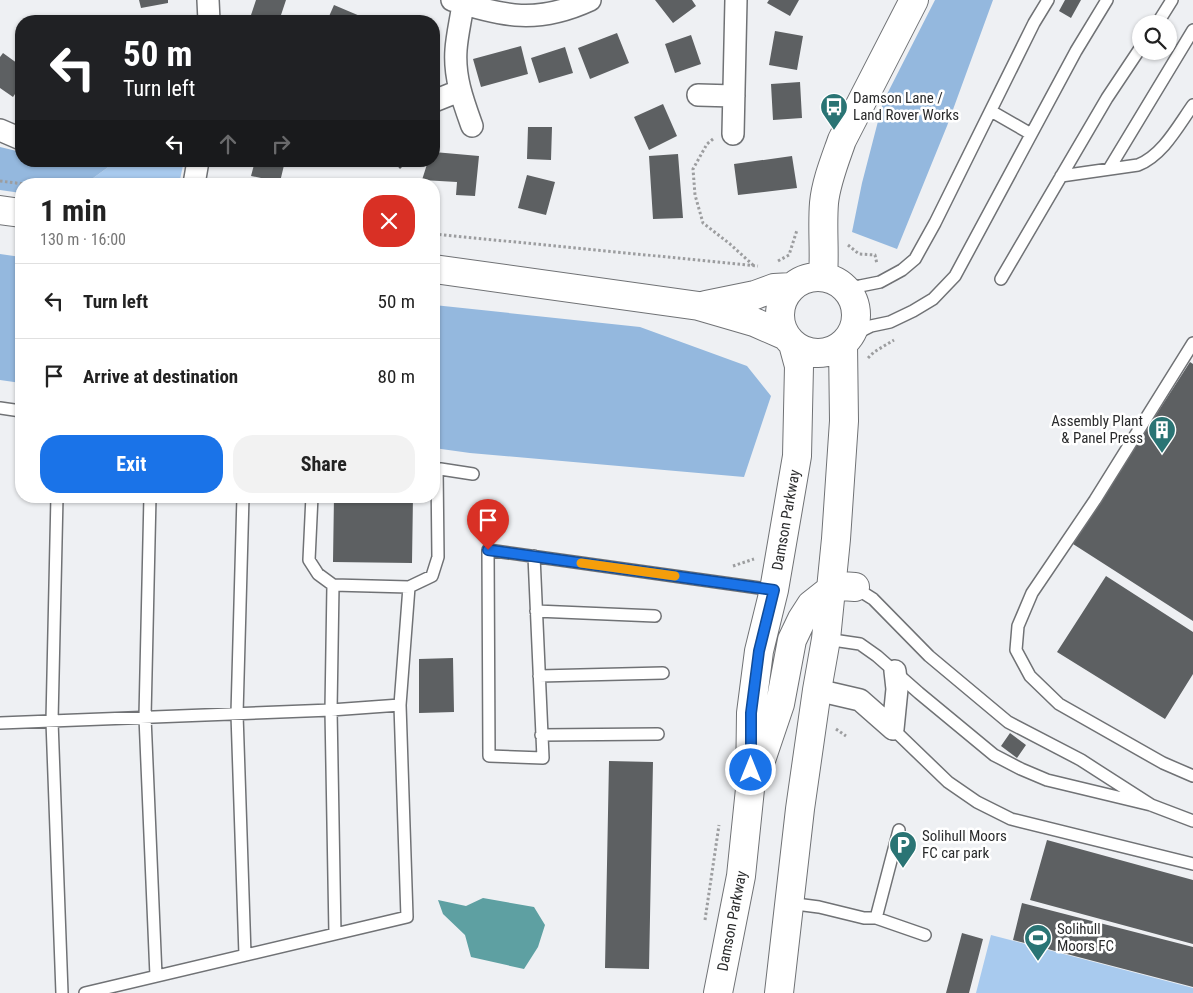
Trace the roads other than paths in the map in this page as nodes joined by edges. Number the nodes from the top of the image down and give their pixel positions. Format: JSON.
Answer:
{"nodes":[{"id":1,"x":208,"y":0,"type":"edge"},
{"id":2,"x":590,"y":0,"type":"edge"},
{"id":3,"x":736,"y":0,"type":"edge"},
{"id":4,"x":914,"y":0,"type":"edge"},
{"id":5,"x":1048,"y":0,"type":"edge"},
{"id":6,"x":1107,"y":0,"type":"edge"},
{"id":7,"x":1172,"y":0,"type":"edge"},
{"id":8,"x":458,"y":2,"type":"edge"},
{"id":9,"x":209,"y":15,"type":"edge"},
{"id":10,"x":1162,"y":15,"type":"edge"},
{"id":11,"x":1193,"y":30,"type":"edge"},
{"id":12,"x":1132,"y":60,"type":"edge"},
{"id":13,"x":459,"y":91,"type":"junction"},
{"id":14,"x":698,"y":95,"type":"dead end"},
{"id":15,"x":734,"y":96,"type":"junction"},
{"id":16,"x":440,"y":99,"type":"edge"},
{"id":17,"x":1193,"y":105,"type":"edge"},
{"id":18,"x":991,"y":111,"type":"junction"},
{"id":19,"x":472,"y":126,"type":"dead end"},
{"id":20,"x":0,"y":130,"type":"edge"},
{"id":21,"x":733,"y":134,"type":"road end"},
{"id":22,"x":1031,"y":134,"type":"junction"},
{"id":23,"x":15,"y":136,"type":"edge"},
{"id":24,"x":1109,"y":169,"type":"junction"},
{"id":25,"x":1061,"y":176,"type":"junction"},
{"id":26,"x":0,"y":210,"type":"edge"},
{"id":27,"x":15,"y":212,"type":"edge"},
{"id":28,"x":440,"y":270,"type":"edge"},
{"id":29,"x":1001,"y":279,"type":"dead end"},
{"id":30,"x":833,"y":282,"type":"junction"},
{"id":31,"x":792,"y":287,"type":"junction"},
{"id":32,"x":699,"y":306,"type":"junction"},
{"id":33,"x":789,"y":340,"type":"junction"},
{"id":34,"x":846,"y":340,"type":"junction"},
{"id":35,"x":1193,"y":343,"type":"edge"},
{"id":36,"x":0,"y":408,"type":"edge"},
{"id":37,"x":15,"y":410,"type":"edge"},
{"id":38,"x":440,"y":469,"type":"edge"},
{"id":39,"x":473,"y":474,"type":"dead end"},
{"id":40,"x":57,"y":503,"type":"edge"},
{"id":41,"x":150,"y":503,"type":"edge"},
{"id":42,"x":243,"y":503,"type":"edge"},
{"id":43,"x":312,"y":503,"type":"edge"},
{"id":44,"x":436,"y":503,"type":"edge"},
{"id":45,"x":534,"y":556,"type":"junction"},
{"id":46,"x":844,"y":579,"type":"junction"},
{"id":47,"x":776,"y":582,"type":"junction"},
{"id":48,"x":333,"y":585,"type":"junction"},
{"id":49,"x":409,"y":587,"type":"junction"},
{"id":50,"x":536,"y":611,"type":"junction"},
{"id":51,"x":655,"y":616,"type":"dead end"},
{"id":52,"x":802,"y":619,"type":"junction"},
{"id":53,"x":826,"y":639,"type":"junction"},
{"id":54,"x":895,"y":671,"type":"junction"},
{"id":55,"x":663,"y":673,"type":"dead end"},
{"id":56,"x":539,"y":676,"type":"junction"},
{"id":57,"x":817,"y":690,"type":"junction"},
{"id":58,"x":400,"y":705,"type":"junction"},
{"id":59,"x":331,"y":710,"type":"junction"},
{"id":60,"x":237,"y":714,"type":"junction"},
{"id":61,"x":145,"y":717,"type":"junction"},
{"id":62,"x":52,"y":721,"type":"junction"},
{"id":63,"x":0,"y":723,"type":"edge"},
{"id":64,"x":892,"y":728,"type":"junction"},
{"id":65,"x":658,"y":734,"type":"dead end"},
{"id":66,"x":541,"y":735,"type":"junction"},
{"id":67,"x":1193,"y":776,"type":"edge"},
{"id":68,"x":750,"y":789,"type":"junction"},
{"id":69,"x":1150,"y":805,"type":"junction"},
{"id":70,"x":1193,"y":821,"type":"edge"},
{"id":71,"x":899,"y":830,"type":"dead end"},
{"id":72,"x":1193,"y":864,"type":"edge"},
{"id":73,"x":788,"y":902,"type":"junction"},
{"id":74,"x":876,"y":918,"type":"junction"},
{"id":75,"x":335,"y":934,"type":"junction"},
{"id":76,"x":925,"y":934,"type":"dead end"},
{"id":77,"x":245,"y":955,"type":"junction"},
{"id":78,"x":156,"y":976,"type":"junction"},
{"id":79,"x":62,"y":993,"type":"edge"},
{"id":80,"x":85,"y":993,"type":"edge"},
{"id":81,"x":718,"y":993,"type":"edge"},
{"id":82,"x":779,"y":993,"type":"edge"}],
"edges":[{"from":1,"to":9,"type":"street"},
{"from":2,"to":8,"type":"street"},
{"from":3,"to":15,"type":"street"},
{"from":4,"to":30,"type":"street"},
{"from":5,"to":18,"type":"lane"},
{"from":6,"to":22,"type":"lane"},
{"from":7,"to":10,"type":"lane"},
{"from":8,"to":13,"type":"street"},
{"from":11,"to":24,"type":"lane"},
{"from":12,"to":25,"type":"lane"},
{"from":13,"to":16,"type":"street"},
{"from":13,"to":19,"type":"street"},
{"from":14,"to":15,"type":"street"},
{"from":15,"to":21,"type":"street"},
{"from":17,"to":24,"type":"lane"},
{"from":18,"to":22,"type":"lane"},
{"from":18,"to":30,"type":"lane"},
{"from":20,"to":23,"type":"street"},
{"from":22,"to":34,"type":"lane"},
{"from":24,"to":25,"type":"lane"},
{"from":25,"to":29,"type":"lane"},
{"from":26,"to":27,"type":"street"},
{"from":28,"to":32,"type":"street"},
{"from":30,"to":31,"type":"street"},
{"from":30,"to":34,"type":"street"},
{"from":31,"to":32,"type":"street"},
{"from":31,"to":33,"type":"street"},
{"from":32,"to":33,"type":"street"},
{"from":33,"to":34,"type":"street"},
{"from":33,"to":47,"type":"street","name":"Damson Parkway"},
{"from":34,"to":46,"type":"street"},
{"from":35,"to":67,"type":"lane"},
{"from":36,"to":37,"type":"lane"},
{"from":38,"to":39,"type":"lane"},
{"from":40,"to":62,"type":"lane"},
{"from":41,"to":61,"type":"lane"},
{"from":42,"to":60,"type":"lane"},
{"from":43,"to":48,"type":"lane"},
{"from":44,"to":49,"type":"lane"},
{"from":45,"to":47,"type":"lane"},
{"from":45,"to":50,"type":"lane"},
{"from":45,"to":66,"type":"lane"},
{"from":46,"to":52,"type":"street"},
{"from":46,"to":53,"type":"street"},
{"from":46,"to":69,"type":"lane"},
{"from":47,"to":52,"type":"street"},
{"from":47,"to":68,"type":"street","name":"Damson Parkway"},
{"from":48,"to":49,"type":"lane"},
{"from":48,"to":59,"type":"lane"},
{"from":49,"to":58,"type":"lane"},
{"from":50,"to":51,"type":"lane"},
{"from":50,"to":56,"type":"lane"},
{"from":52,"to":53,"type":"street"},
{"from":52,"to":68,"type":"street"},
{"from":53,"to":54,"type":"lane"},
{"from":53,"to":57,"type":"street"},
{"from":54,"to":64,"type":"street"},
{"from":54,"to":69,"type":"lane"},
{"from":55,"to":56,"type":"lane"},
{"from":56,"to":66,"type":"lane"},
{"from":57,"to":64,"type":"street"},
{"from":57,"to":73,"type":"street"},
{"from":58,"to":59,"type":"lane"},
{"from":58,"to":75,"type":"lane"},
{"from":59,"to":60,"type":"lane"},
{"from":59,"to":75,"type":"lane"},
{"from":60,"to":61,"type":"lane"},
{"from":60,"to":77,"type":"lane"},
{"from":61,"to":62,"type":"lane"},
{"from":61,"to":78,"type":"lane"},
{"from":62,"to":63,"type":"lane"},
{"from":62,"to":79,"type":"lane"},
{"from":64,"to":72,"type":"lane"},
{"from":65,"to":66,"type":"lane"},
{"from":68,"to":81,"type":"street","name":"Damson Parkway"},
{"from":69,"to":70,"type":"lane"},
{"from":71,"to":74,"type":"lane"},
{"from":73,"to":74,"type":"lane"},
{"from":73,"to":82,"type":"street"},
{"from":74,"to":76,"type":"lane"},
{"from":75,"to":77,"type":"lane"},
{"from":77,"to":78,"type":"lane"},
{"from":78,"to":80,"type":"lane"}]}
